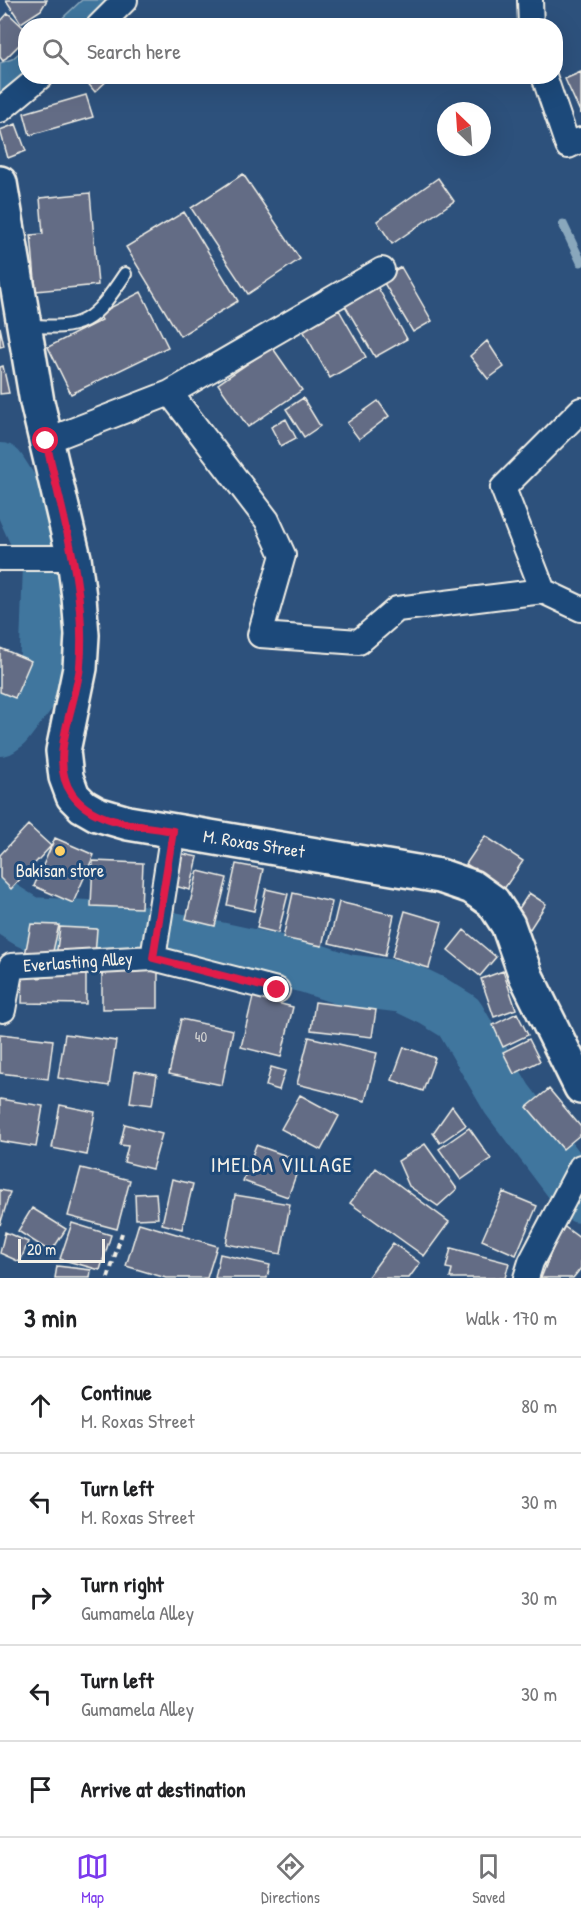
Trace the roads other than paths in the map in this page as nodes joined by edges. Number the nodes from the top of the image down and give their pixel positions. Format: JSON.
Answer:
{"nodes":[{"id":1,"x":125,"y":0,"type":"edge"},
{"id":2,"x":530,"y":0,"type":"edge"},
{"id":3,"x":107,"y":18,"type":"edge"},
{"id":4,"x":531,"y":18,"type":"edge"},
{"id":5,"x":31,"y":84,"type":"edge"},
{"id":6,"x":547,"y":84,"type":"edge"},
{"id":7,"x":0,"y":110,"type":"edge"},
{"id":8,"x":581,"y":140,"type":"edge"},
{"id":9,"x":0,"y":183,"type":"edge"},
{"id":10,"x":2,"y":215,"type":"edge"},
{"id":11,"x":382,"y":270,"type":"dead end"},
{"id":12,"x":125,"y":274,"type":"dead end"},
{"id":13,"x":24,"y":325,"type":"junction"},
{"id":14,"x":170,"y":393,"type":"junction"},
{"id":15,"x":581,"y":410,"type":"edge"},
{"id":16,"x":46,"y":441,"type":"junction"},
{"id":17,"x":1,"y":558,"type":"edge"},
{"id":18,"x":64,"y":559,"type":"junction"},
{"id":19,"x":543,"y":591,"type":"junction"},
{"id":20,"x":581,"y":609,"type":"edge"},
{"id":21,"x":173,"y":831,"type":"junction"},
{"id":22,"x":154,"y":952,"type":"junction"},
{"id":23,"x":277,"y":990,"type":"dead end"},
{"id":24,"x":3,"y":1010,"type":"dead end"},
{"id":25,"x":581,"y":1087,"type":"edge"},
{"id":26,"x":581,"y":1167,"type":"edge"},
{"id":27,"x":526,"y":1278,"type":"edge"}],
"edges":[{"from":1,"to":3,"type":"street"},
{"from":2,"to":4,"type":"street"},
{"from":5,"to":7,"type":"street"},
{"from":6,"to":8,"type":"street"},
{"from":9,"to":10,"type":"main road","name":"M. Roxas Street"},
{"from":10,"to":13,"type":"main road","name":"M. Roxas Street"},
{"from":11,"to":14,"type":"street"},
{"from":12,"to":13,"type":"lane"},
{"from":13,"to":16,"type":"main road","name":"M. Roxas Street"},
{"from":14,"to":16,"type":"street"},
{"from":14,"to":19,"type":"street"},
{"from":15,"to":19,"type":"street"},
{"from":16,"to":18,"type":"main road","name":"M. Roxas Street"},
{"from":17,"to":18,"type":"street"},
{"from":18,"to":21,"type":"main road","name":"M. Roxas Street"},
{"from":19,"to":20,"type":"street"},
{"from":21,"to":22,"type":"street"},
{"from":21,"to":25,"type":"main road","name":"M. Roxas Street"},
{"from":22,"to":23,"type":"street"},
{"from":22,"to":24,"type":"street","name":"Everlasting Alley"},
{"from":26,"to":27,"type":"street"}]}
